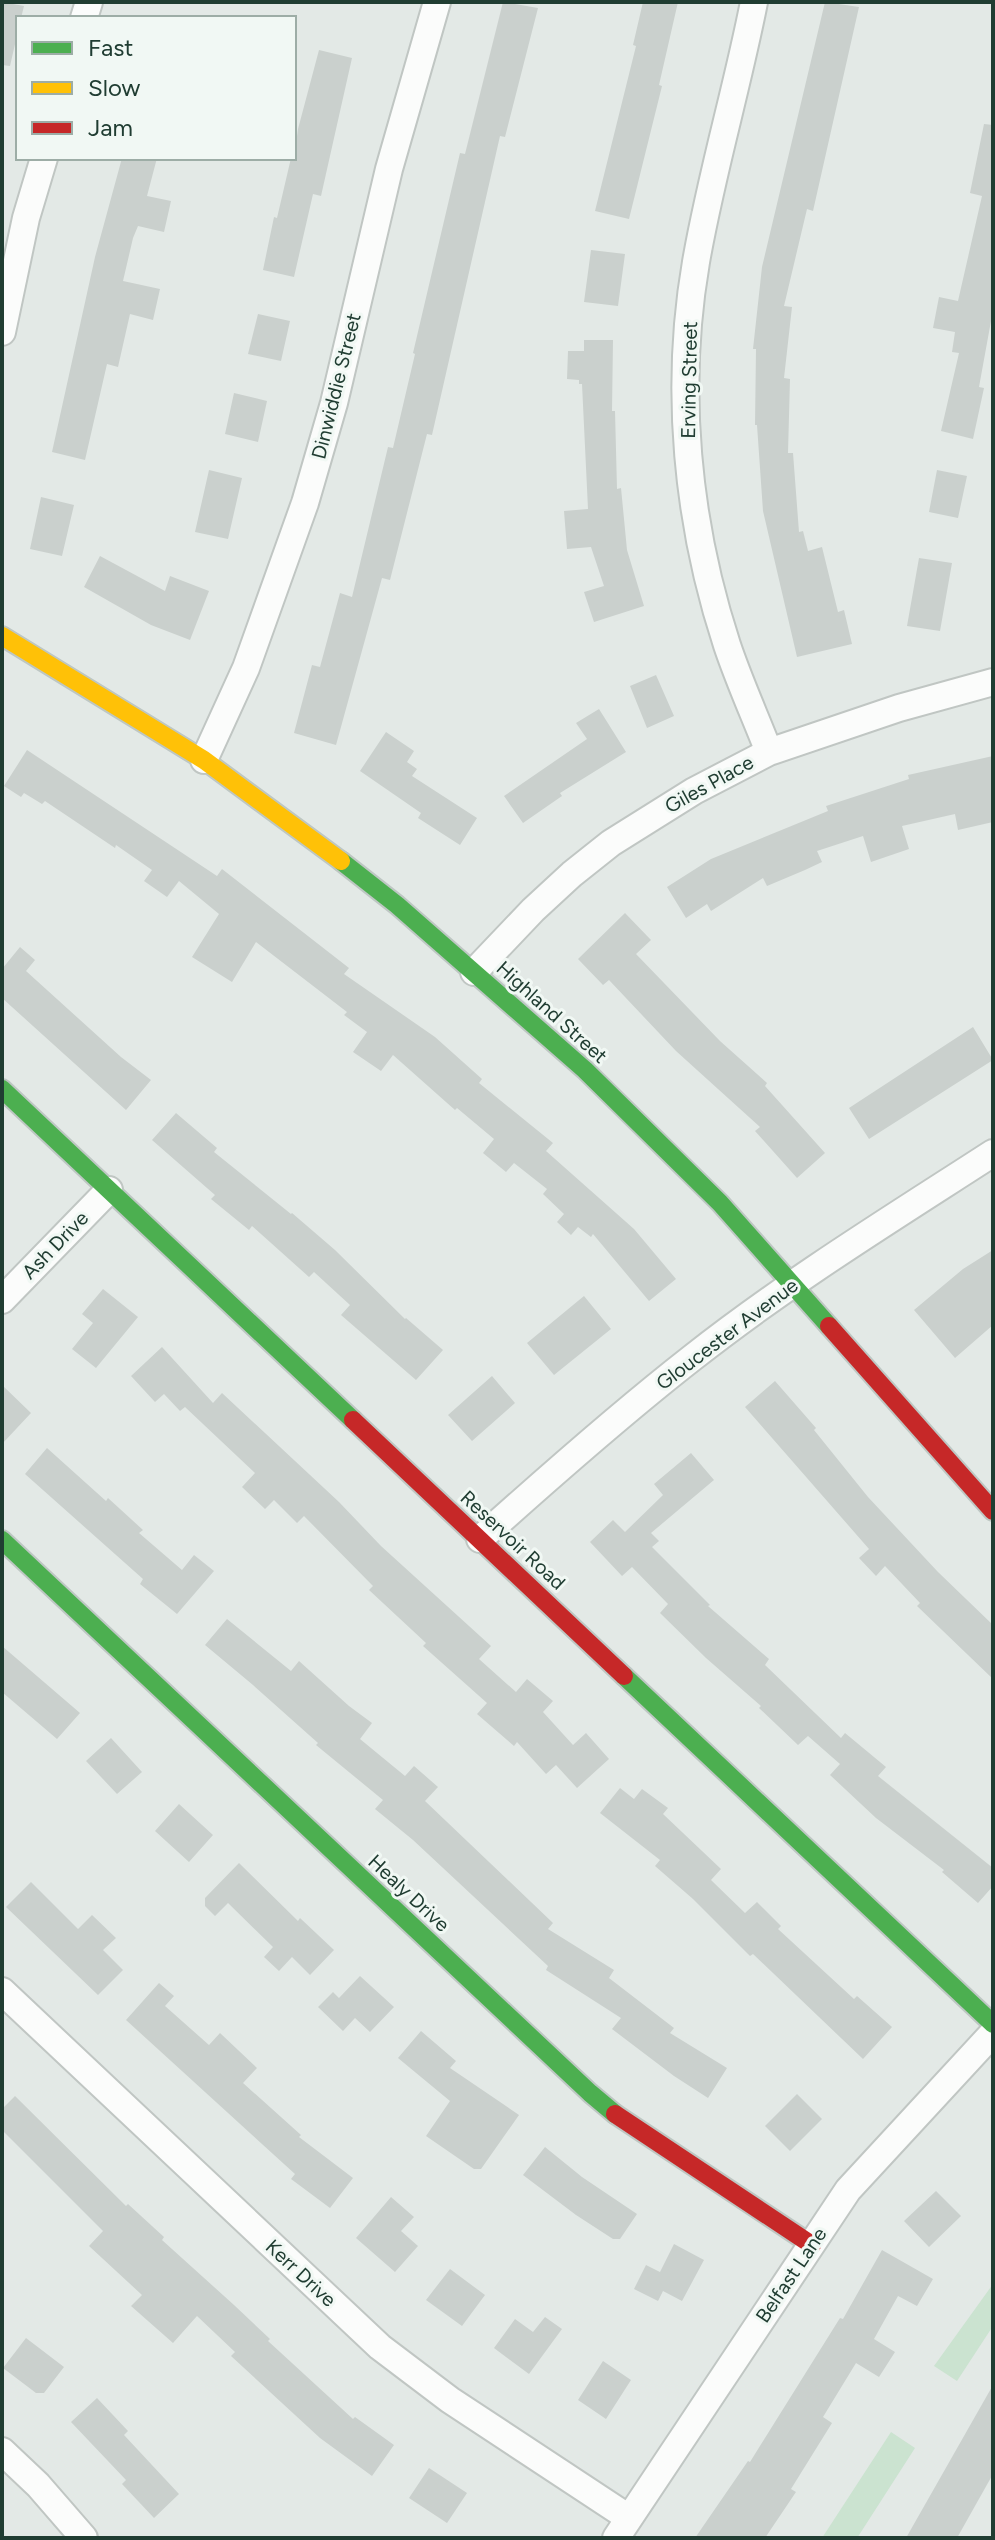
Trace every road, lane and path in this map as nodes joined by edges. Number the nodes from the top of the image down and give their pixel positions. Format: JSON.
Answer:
{"nodes":[{"id":1,"x":437,"y":2,"type":"edge"},
{"id":2,"x":754,"y":2,"type":"edge"},
{"id":3,"x":43,"y":160,"type":"edge"},
{"id":4,"x":2,"y":332,"type":"edge"},
{"id":5,"x":2,"y":636,"type":"edge"},
{"id":6,"x":993,"y":682,"type":"edge"},
{"id":7,"x":769,"y":752,"type":"junction"},
{"id":8,"x":204,"y":760,"type":"junction"},
{"id":9,"x":474,"y":972,"type":"junction"},
{"id":10,"x":2,"y":1089,"type":"edge"},
{"id":11,"x":993,"y":1153,"type":"edge"},
{"id":12,"x":109,"y":1190,"type":"junction"},
{"id":13,"x":793,"y":1285,"type":"junction"},
{"id":14,"x":2,"y":1300,"type":"edge"},
{"id":15,"x":993,"y":1511,"type":"edge"},
{"id":16,"x":480,"y":1539,"type":"junction"},
{"id":17,"x":2,"y":1540,"type":"edge"},
{"id":18,"x":2,"y":1991,"type":"edge"},
{"id":19,"x":993,"y":2024,"type":"edge"},
{"id":20,"x":993,"y":2033,"type":"edge"},
{"id":21,"x":812,"y":2245,"type":"junction"},
{"id":22,"x":2,"y":2451,"type":"edge"},
{"id":23,"x":622,"y":2528,"type":"edge"},
{"id":24,"x":84,"y":2538,"type":"edge"}],
"edges":[{"from":1,"to":8,"type":"street","name":"Dinwiddie Street"},
{"from":2,"to":7,"type":"street","name":"Erving Street"},
{"from":3,"to":4,"type":"street"},
{"from":5,"to":8,"type":"street","name":"Highland Street"},
{"from":6,"to":7,"type":"street","name":"Giles Place"},
{"from":7,"to":9,"type":"street","name":"Giles Place"},
{"from":8,"to":9,"type":"street","name":"Highland Street"},
{"from":9,"to":13,"type":"street","name":"Highland Street"},
{"from":10,"to":12,"type":"street","name":"Reservoir Road"},
{"from":11,"to":13,"type":"street","name":"Gloucester Avenue"},
{"from":12,"to":14,"type":"street","name":"Ash Drive"},
{"from":12,"to":16,"type":"street","name":"Reservoir Road"},
{"from":13,"to":15,"type":"street","name":"Highland Street"},
{"from":13,"to":16,"type":"street","name":"Gloucester Avenue"},
{"from":16,"to":19,"type":"street","name":"Reservoir Road"},
{"from":17,"to":21,"type":"street","name":"Healy Drive"},
{"from":18,"to":23,"type":"street","name":"Kerr Drive"},
{"from":20,"to":21,"type":"street","name":"Belfast Lane"},
{"from":21,"to":23,"type":"street","name":"Belfast Lane"},
{"from":22,"to":24,"type":"street"}]}
